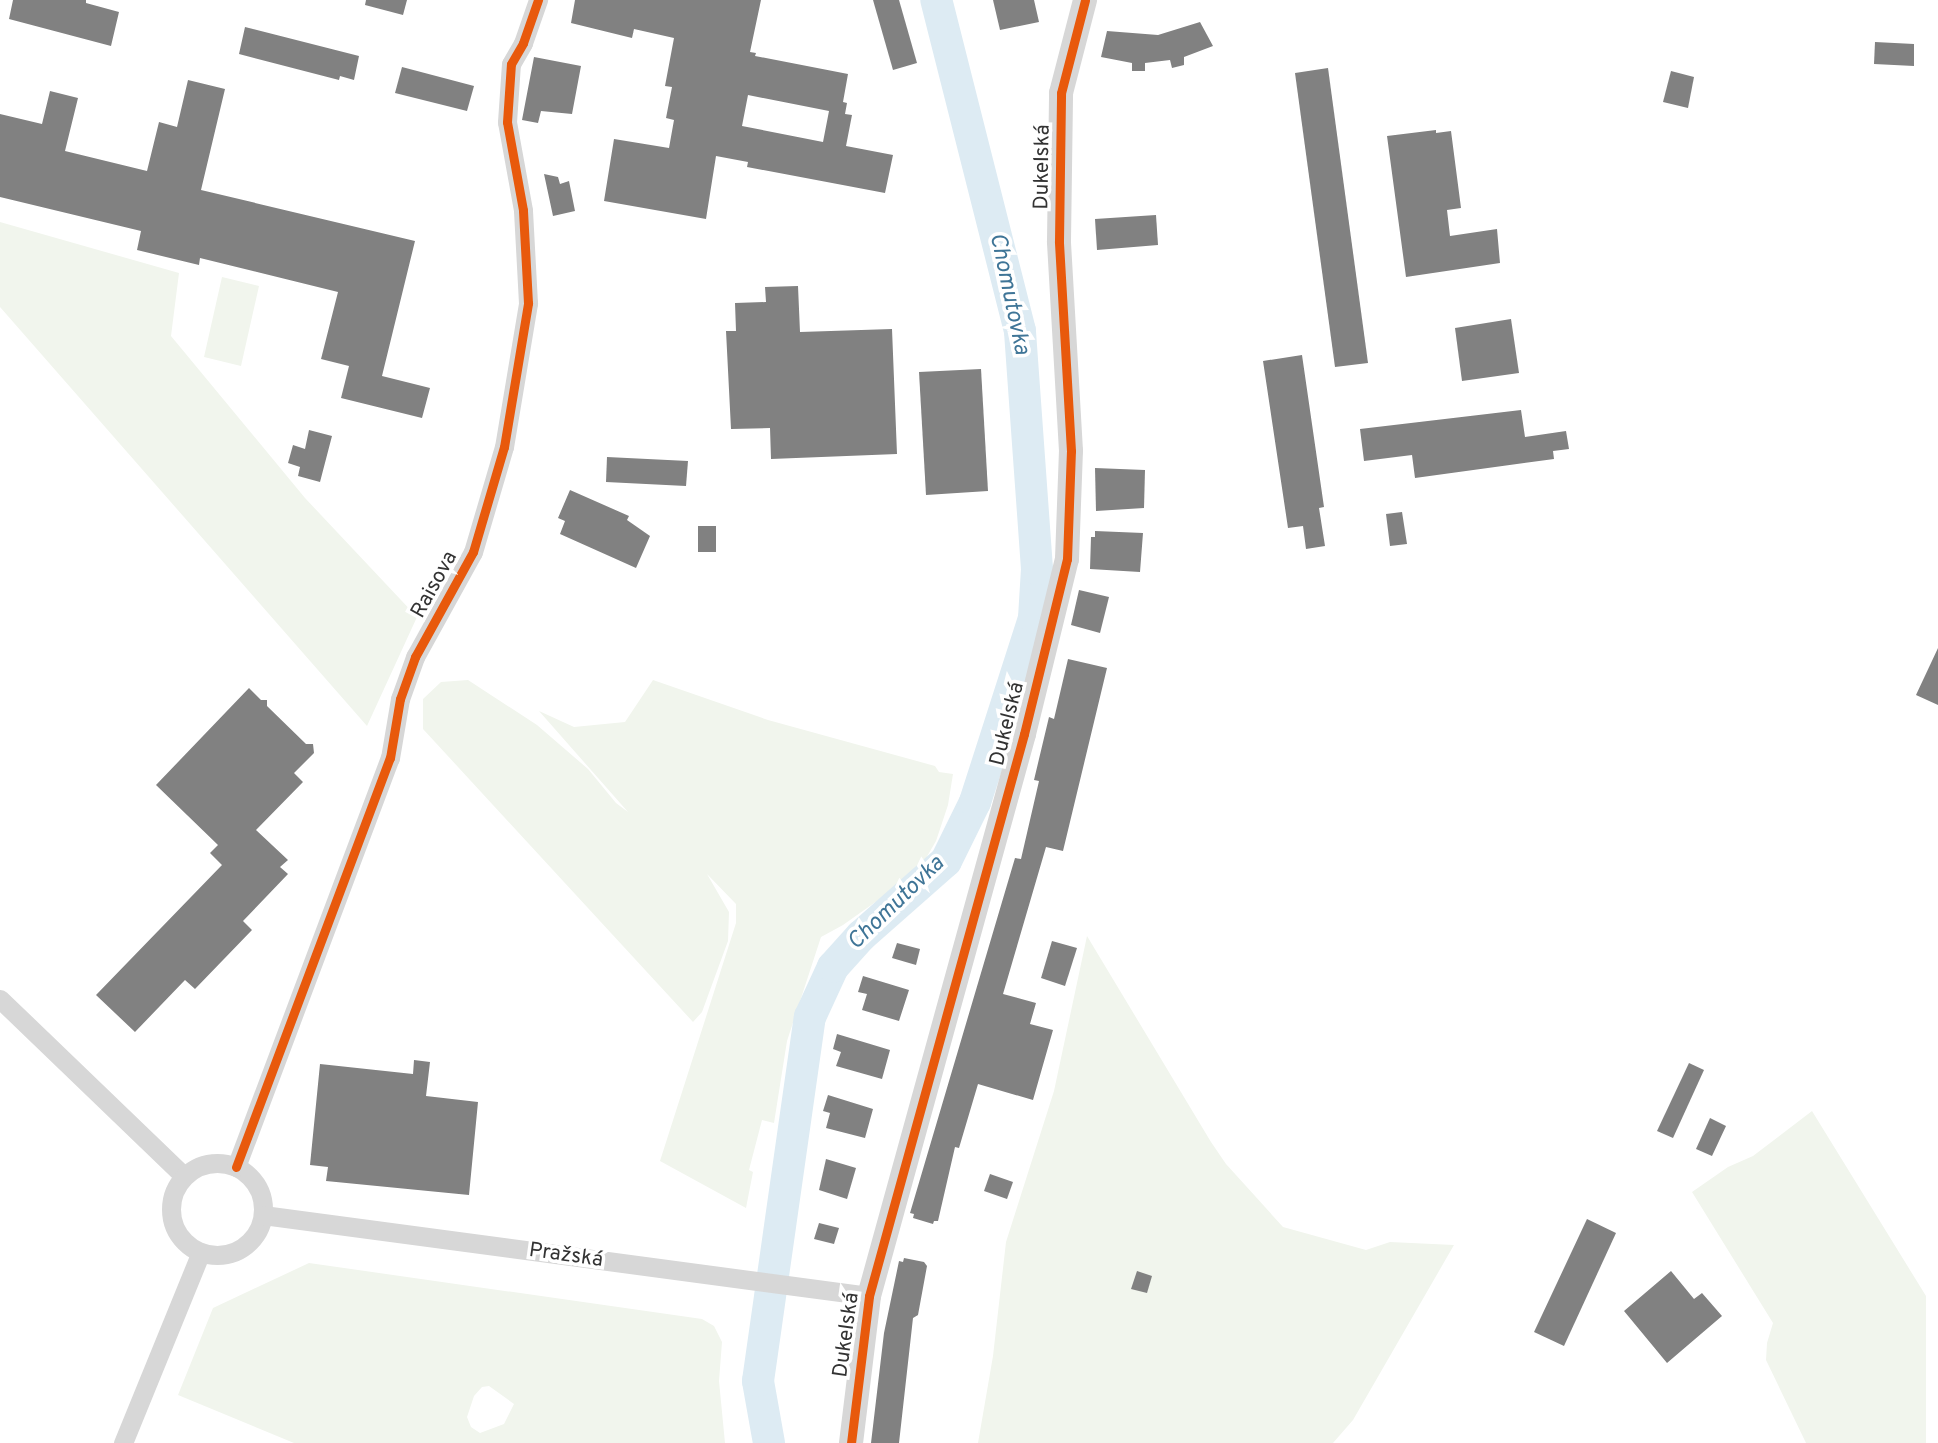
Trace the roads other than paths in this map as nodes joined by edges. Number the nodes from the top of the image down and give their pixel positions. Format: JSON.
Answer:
{"nodes":[{"id":1,"x":538,"y":0,"type":"edge"},
{"id":2,"x":1086,"y":0,"type":"edge"},
{"id":3,"x":0,"y":999,"type":"edge"},
{"id":4,"x":236,"y":1167,"type":"junction"},
{"id":5,"x":184,"y":1176,"type":"junction"},
{"id":6,"x":263,"y":1215,"type":"junction"},
{"id":7,"x":201,"y":1252,"type":"junction"},
{"id":8,"x":869,"y":1296,"type":"junction"},
{"id":9,"x":123,"y":1443,"type":"edge"},
{"id":10,"x":850,"y":1443,"type":"edge"}],
"edges":[{"from":1,"to":4,"type":"street","name":"Raisova"},
{"from":2,"to":8,"type":"street","name":"Dukelská"},
{"from":3,"to":5,"type":"street"},
{"from":4,"to":5,"type":"street"},
{"from":4,"to":6,"type":"street"},
{"from":5,"to":7,"type":"street"},
{"from":6,"to":7,"type":"street"},
{"from":6,"to":8,"type":"street","name":"Pražská"},
{"from":7,"to":9,"type":"street"},
{"from":8,"to":10,"type":"street","name":"Dukelská"}]}
